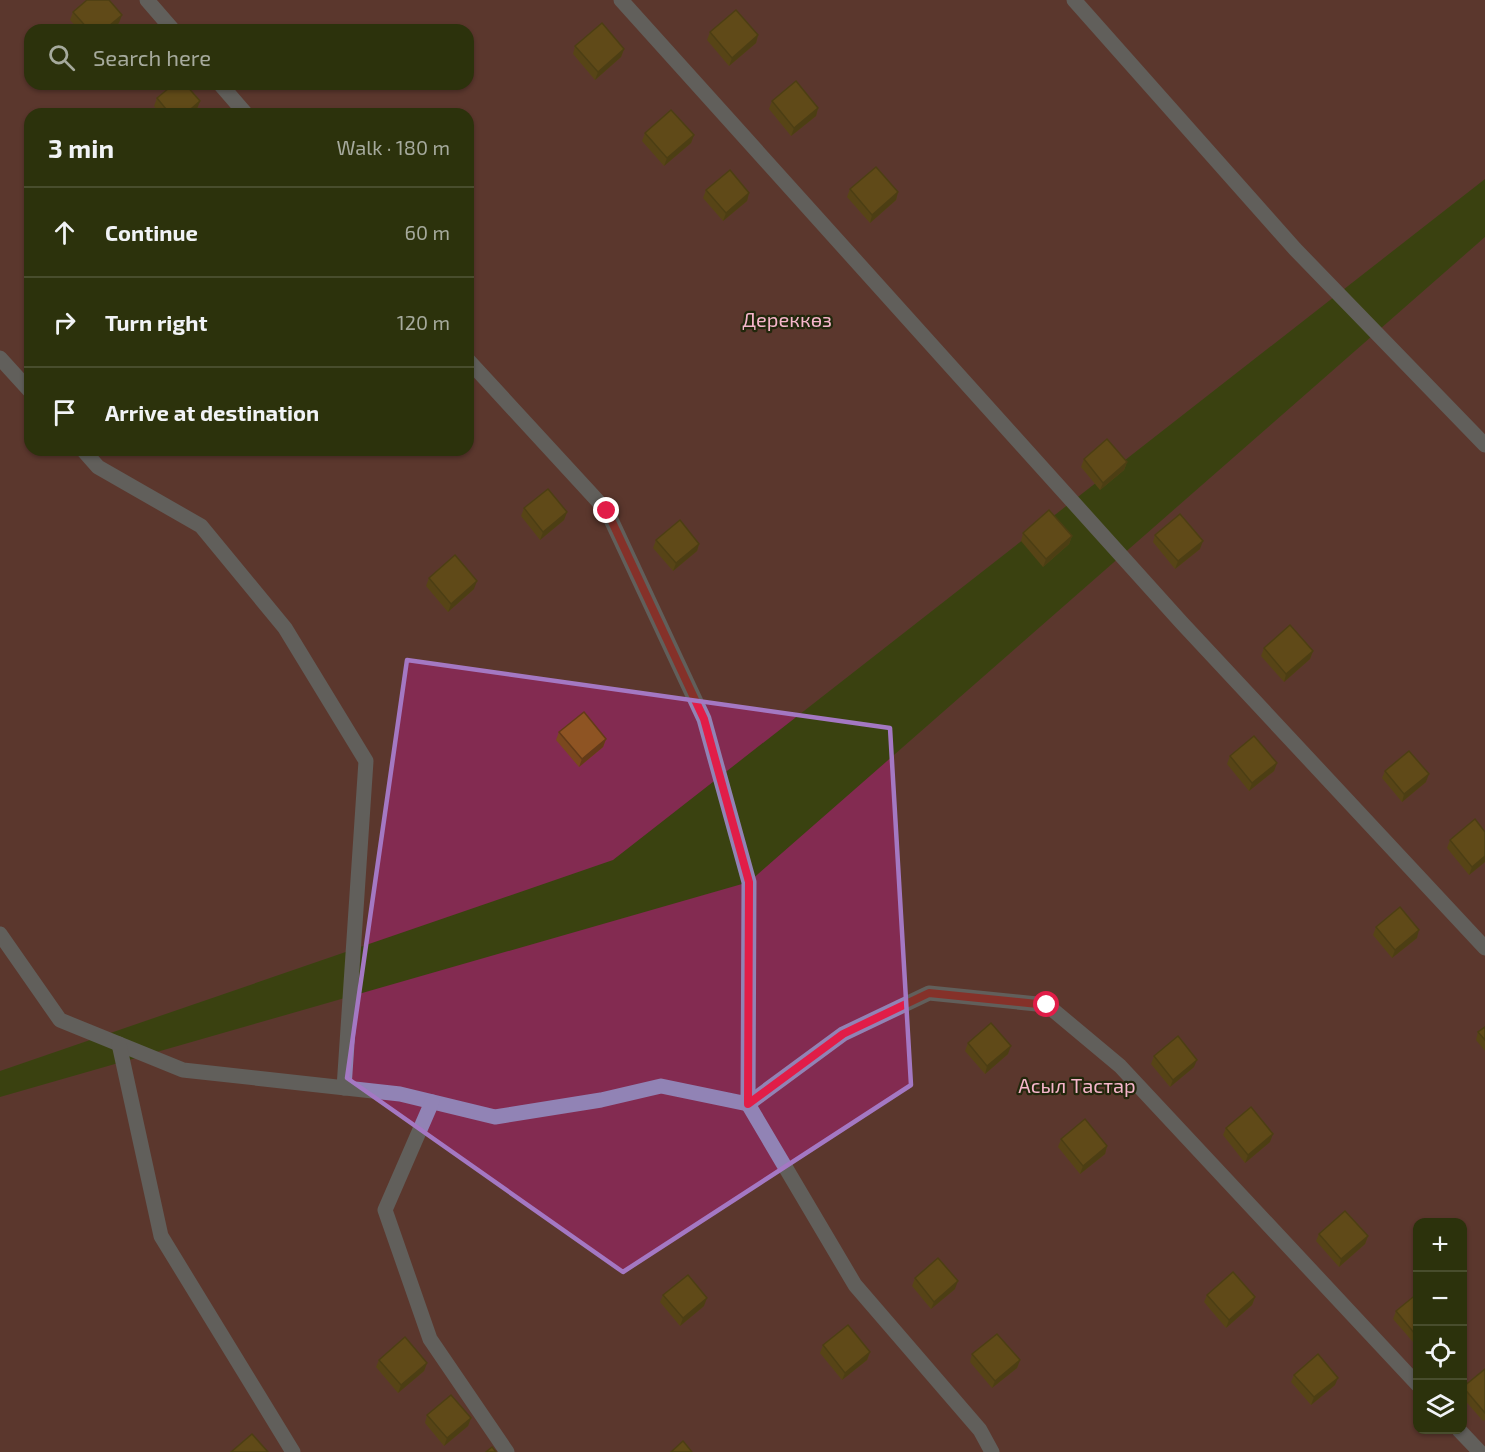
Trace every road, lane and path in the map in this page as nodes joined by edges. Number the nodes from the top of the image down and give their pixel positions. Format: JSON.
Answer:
{"nodes":[{"id":1,"x":147,"y":0,"type":"edge"},
{"id":2,"x":621,"y":0,"type":"edge"},
{"id":3,"x":1074,"y":0,"type":"edge"},
{"id":4,"x":168,"y":24,"type":"edge"},
{"id":5,"x":225,"y":90,"type":"edge"},
{"id":6,"x":241,"y":108,"type":"edge"},
{"id":7,"x":0,"y":358,"type":"edge"},
{"id":8,"x":474,"y":367,"type":"edge"},
{"id":9,"x":24,"y":385,"type":"edge"},
{"id":10,"x":1485,"y":445,"type":"edge"},
{"id":11,"x":88,"y":456,"type":"edge"},
{"id":12,"x":0,"y":934,"type":"edge"},
{"id":13,"x":1485,"y":948,"type":"edge"},
{"id":14,"x":119,"y":1044,"type":"junction"},
{"id":15,"x":344,"y":1088,"type":"junction"},
{"id":16,"x":432,"y":1102,"type":"junction"},
{"id":17,"x":748,"y":1104,"type":"junction"},
{"id":18,"x":1413,"y":1380,"type":"edge"},
{"id":19,"x":1463,"y":1434,"type":"edge"},
{"id":20,"x":293,"y":1452,"type":"edge"},
{"id":21,"x":507,"y":1452,"type":"edge"},
{"id":22,"x":992,"y":1452,"type":"edge"},
{"id":23,"x":1480,"y":1452,"type":"edge"}],
"edges":[{"from":1,"to":4,"type":"street"},
{"from":2,"to":13,"type":"street"},
{"from":3,"to":10,"type":"street"},
{"from":5,"to":6,"type":"street"},
{"from":7,"to":9,"type":"street"},
{"from":8,"to":17,"type":"street"},
{"from":11,"to":15,"type":"street"},
{"from":12,"to":14,"type":"street"},
{"from":14,"to":15,"type":"street"},
{"from":14,"to":20,"type":"street"},
{"from":15,"to":16,"type":"street"},
{"from":16,"to":17,"type":"street"},
{"from":16,"to":21,"type":"street"},
{"from":17,"to":18,"type":"street"},
{"from":17,"to":22,"type":"street"},
{"from":19,"to":23,"type":"street"}]}
